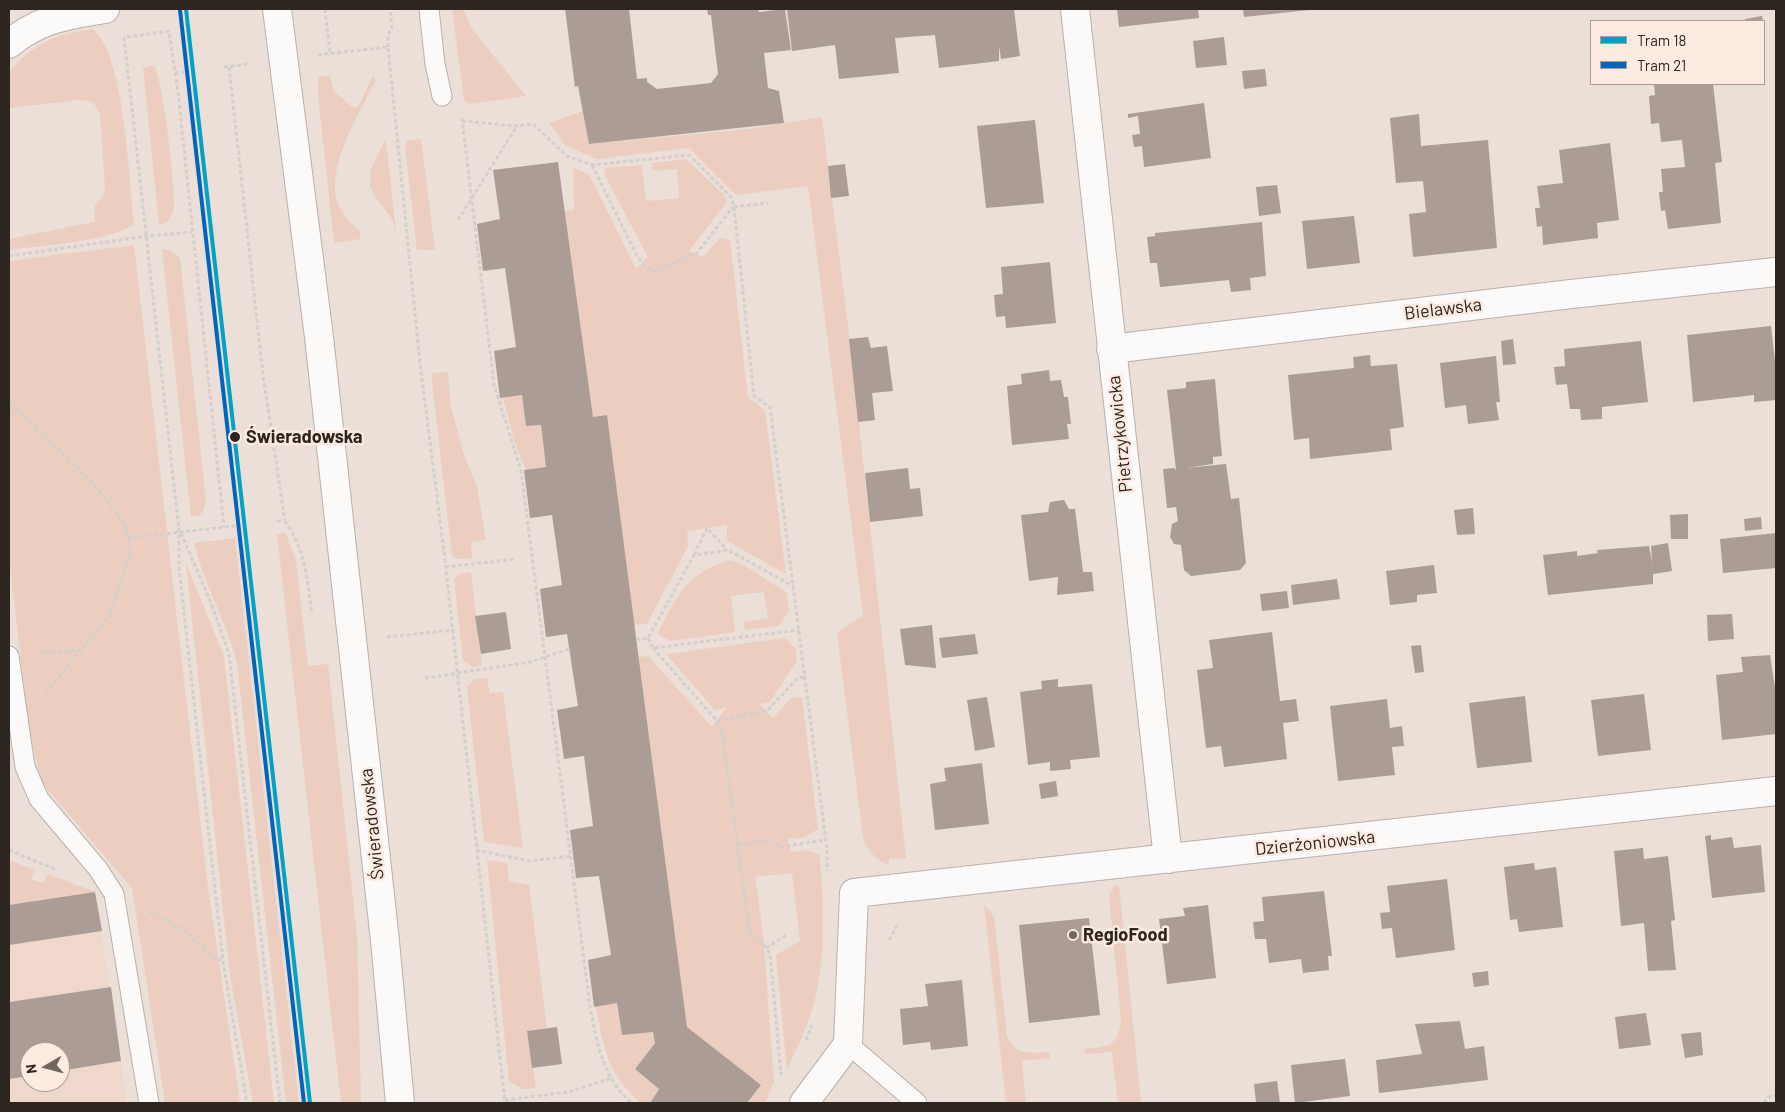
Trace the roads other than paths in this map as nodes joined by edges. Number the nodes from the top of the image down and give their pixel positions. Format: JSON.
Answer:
{"nodes":[{"id":1,"x":105,"y":9,"type":"edge"},
{"id":2,"x":276,"y":9,"type":"edge"},
{"id":3,"x":429,"y":9,"type":"edge"},
{"id":4,"x":1075,"y":9,"type":"edge"},
{"id":5,"x":9,"y":44,"type":"edge"},
{"id":6,"x":442,"y":96,"type":"dead end"},
{"id":7,"x":1776,"y":272,"type":"edge"},
{"id":8,"x":1111,"y":349,"type":"junction"},
{"id":9,"x":9,"y":656,"type":"edge"},
{"id":10,"x":1776,"y":791,"type":"edge"},
{"id":11,"x":1168,"y":859,"type":"junction"},
{"id":12,"x":848,"y":1044,"type":"junction"},
{"id":13,"x":148,"y":1103,"type":"edge"},
{"id":14,"x":400,"y":1103,"type":"edge"},
{"id":15,"x":804,"y":1103,"type":"edge"},
{"id":16,"x":917,"y":1103,"type":"edge"}],
"edges":[{"from":1,"to":5,"type":"street"},
{"from":2,"to":14,"type":"street","name":"Świeradowska"},
{"from":3,"to":6,"type":"lane"},
{"from":4,"to":8,"type":"street","name":"Pietrzykowicka"},
{"from":7,"to":8,"type":"street","name":"Bielawska"},
{"from":8,"to":11,"type":"street","name":"Pietrzykowicka"},
{"from":9,"to":13,"type":"lane"},
{"from":10,"to":11,"type":"street","name":"Dzierżoniowska"},
{"from":11,"to":12,"type":"street","name":"Dzierżoniowska"},
{"from":12,"to":15,"type":"street"},
{"from":12,"to":16,"type":"lane"}]}
